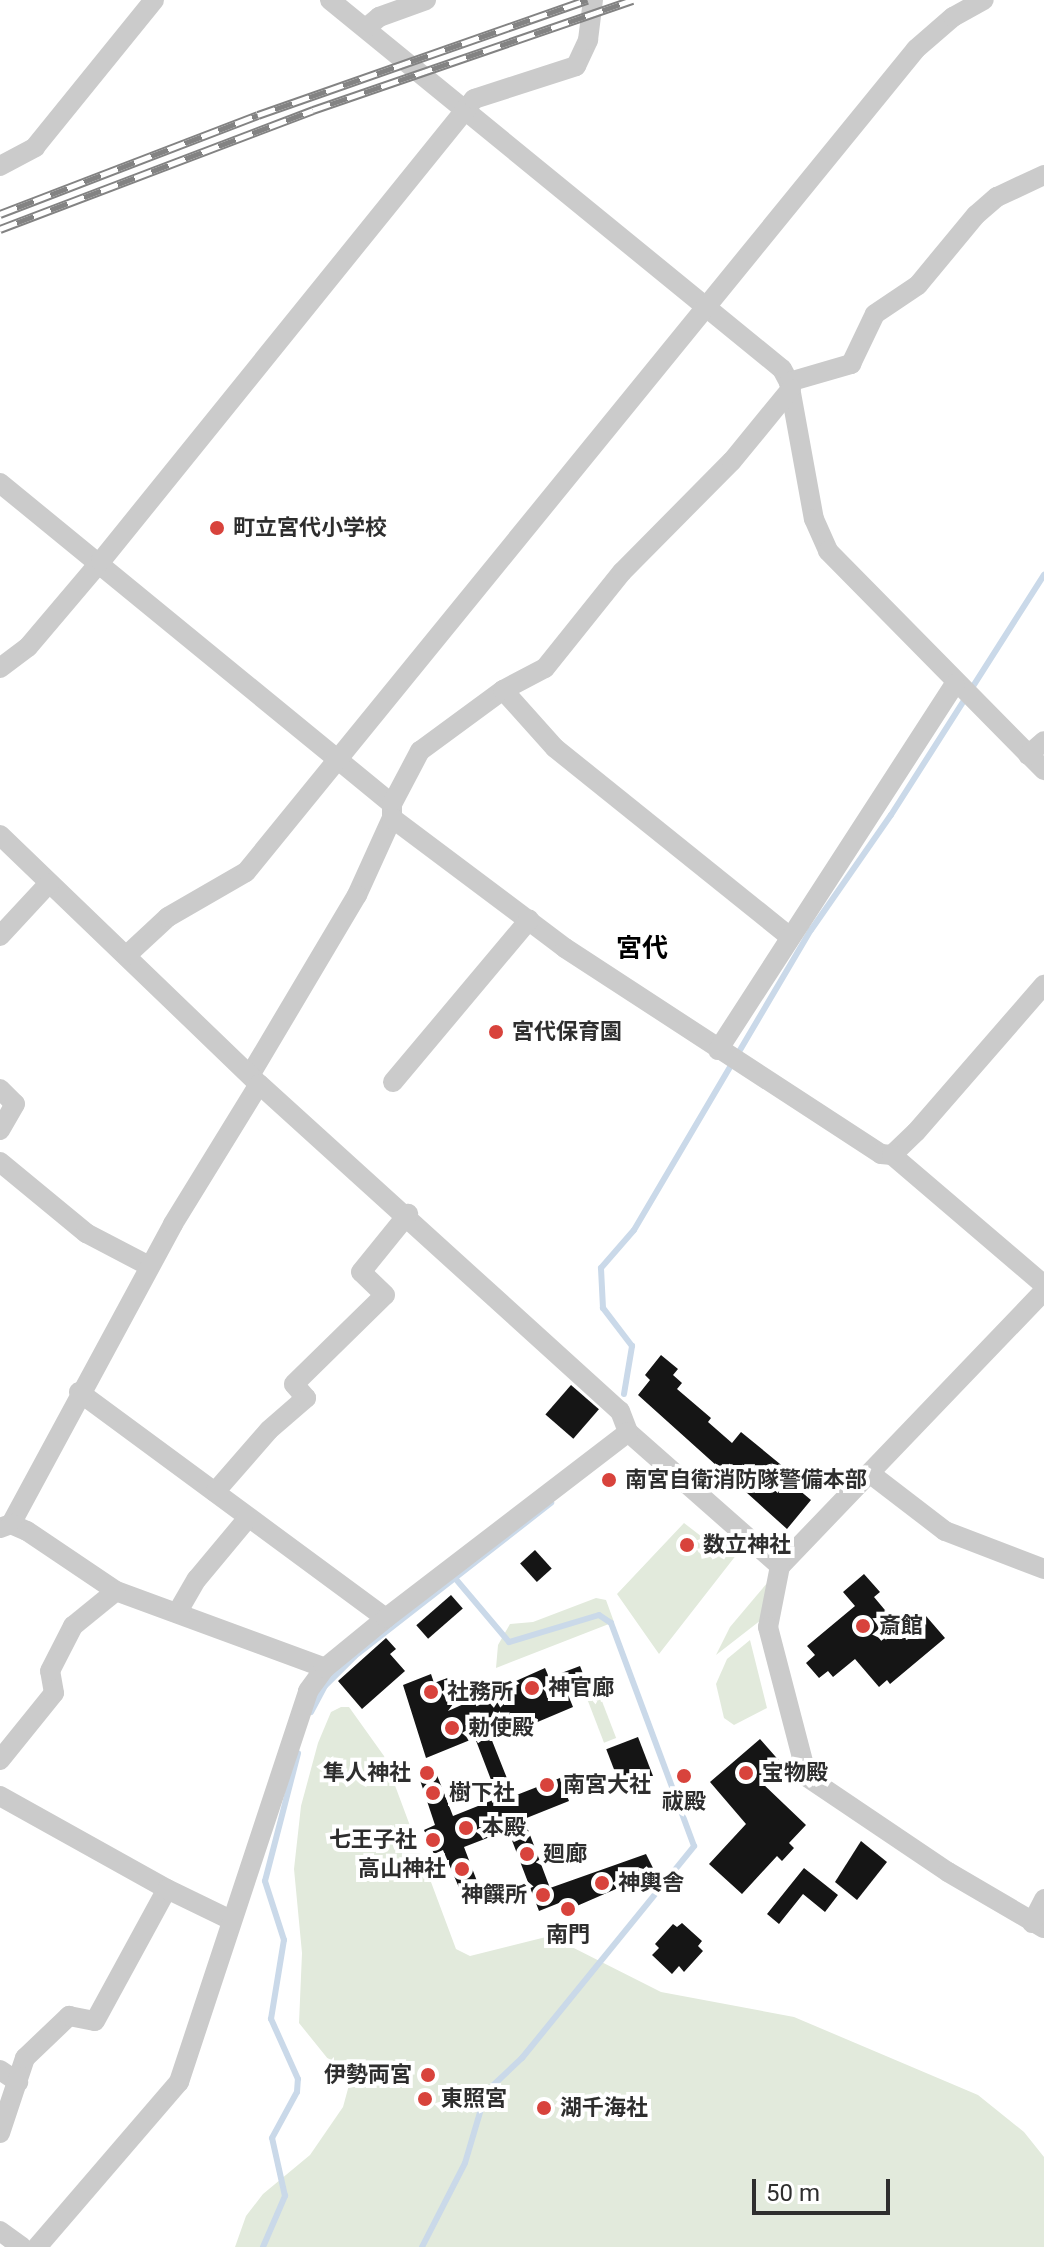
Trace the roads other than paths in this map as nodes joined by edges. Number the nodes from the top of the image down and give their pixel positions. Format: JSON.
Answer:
{"nodes":[{"id":1,"x":154,"y":0,"type":"edge"},
{"id":2,"x":330,"y":0,"type":"edge"},
{"id":3,"x":426,"y":0,"type":"edge"},
{"id":4,"x":593,"y":0,"type":"edge"},
{"id":5,"x":984,"y":0,"type":"edge"},
{"id":6,"x":366,"y":28,"type":"junction"},
{"id":7,"x":466,"y":109,"type":"junction"},
{"id":8,"x":0,"y":166,"type":"edge"},
{"id":9,"x":1044,"y":175,"type":"edge"},
{"id":10,"x":708,"y":306,"type":"junction"},
{"id":11,"x":790,"y":386,"type":"junction"},
{"id":12,"x":0,"y":483,"type":"edge"},
{"id":13,"x":101,"y":561,"type":"junction"},
{"id":14,"x":0,"y":668,"type":"edge"},
{"id":15,"x":503,"y":690,"type":"junction"},
{"id":16,"x":964,"y":693,"type":"junction"},
{"id":17,"x":1044,"y":741,"type":"edge"},
{"id":18,"x":1028,"y":755,"type":"junction"},
{"id":19,"x":341,"y":758,"type":"junction"},
{"id":20,"x":1044,"y":770,"type":"edge"},
{"id":21,"x":392,"y":811,"type":"junction"},
{"id":22,"x":0,"y":835,"type":"edge"},
{"id":23,"x":49,"y":883,"type":"junction"},
{"id":24,"x":529,"y":920,"type":"junction"},
{"id":25,"x":0,"y":936,"type":"edge"},
{"id":26,"x":789,"y":936,"type":"junction"},
{"id":27,"x":127,"y":955,"type":"junction"},
{"id":28,"x":1044,"y":985,"type":"edge"},
{"id":29,"x":727,"y":1056,"type":"junction"},
{"id":30,"x":255,"y":1079,"type":"junction"},
{"id":31,"x":393,"y":1082,"type":"dead end"},
{"id":32,"x":0,"y":1089,"type":"edge"},
{"id":33,"x":0,"y":1130,"type":"edge"},
{"id":34,"x":892,"y":1155,"type":"junction"},
{"id":35,"x":0,"y":1162,"type":"edge"},
{"id":36,"x":408,"y":1214,"type":"junction"},
{"id":37,"x":149,"y":1266,"type":"junction"},
{"id":38,"x":1044,"y":1288,"type":"edge"},
{"id":39,"x":79,"y":1392,"type":"junction"},
{"id":40,"x":628,"y":1432,"type":"junction"},
{"id":41,"x":872,"y":1475,"type":"junction"},
{"id":42,"x":215,"y":1492,"type":"junction"},
{"id":43,"x":247,"y":1519,"type":"junction"},
{"id":44,"x":5,"y":1526,"type":"edge"},
{"id":45,"x":780,"y":1566,"type":"junction"},
{"id":46,"x":1044,"y":1569,"type":"edge"},
{"id":47,"x":116,"y":1591,"type":"junction"},
{"id":48,"x":177,"y":1613,"type":"junction"},
{"id":49,"x":386,"y":1618,"type":"junction"},
{"id":50,"x":325,"y":1668,"type":"junction"},
{"id":51,"x":2,"y":1755,"type":"edge"},
{"id":52,"x":0,"y":1796,"type":"edge"},
{"id":53,"x":167,"y":1889,"type":"junction"},
{"id":54,"x":1044,"y":1899,"type":"edge"},
{"id":55,"x":231,"y":1920,"type":"junction"},
{"id":56,"x":1038,"y":1926,"type":"edge"},
{"id":57,"x":9,"y":2076,"type":"edge"},
{"id":58,"x":0,"y":2133,"type":"edge"},
{"id":59,"x":0,"y":2231,"type":"edge"},
{"id":60,"x":22,"y":2247,"type":"edge"},
{"id":61,"x":37,"y":2247,"type":"edge"}],
"edges":[{"from":1,"to":8,"type":"street"},
{"from":2,"to":6,"type":"street"},
{"from":3,"to":6,"type":"street"},
{"from":4,"to":7,"type":"street"},
{"from":5,"to":10,"type":"street"},
{"from":6,"to":7,"type":"street"},
{"from":7,"to":10,"type":"street"},
{"from":7,"to":13,"type":"street"},
{"from":9,"to":11,"type":"street"},
{"from":10,"to":11,"type":"street"},
{"from":10,"to":19,"type":"street"},
{"from":11,"to":15,"type":"street"},
{"from":11,"to":16,"type":"street"},
{"from":12,"to":13,"type":"street"},
{"from":13,"to":14,"type":"street"},
{"from":13,"to":19,"type":"street"},
{"from":15,"to":21,"type":"street"},
{"from":15,"to":26,"type":"street"},
{"from":16,"to":18,"type":"street"},
{"from":16,"to":26,"type":"street"},
{"from":17,"to":18,"type":"street"},
{"from":18,"to":20,"type":"street"},
{"from":19,"to":21,"type":"street"},
{"from":19,"to":27,"type":"street"},
{"from":21,"to":24,"type":"street"},
{"from":21,"to":30,"type":"street"},
{"from":22,"to":23,"type":"street"},
{"from":23,"to":25,"type":"street"},
{"from":23,"to":27,"type":"street"},
{"from":24,"to":29,"type":"street"},
{"from":24,"to":31,"type":"street"},
{"from":26,"to":29,"type":"street"},
{"from":27,"to":30,"type":"street"},
{"from":28,"to":34,"type":"street"},
{"from":29,"to":34,"type":"street"},
{"from":30,"to":36,"type":"street"},
{"from":30,"to":37,"type":"street"},
{"from":32,"to":33,"type":"street"},
{"from":34,"to":38,"type":"street"},
{"from":35,"to":37,"type":"street"},
{"from":36,"to":40,"type":"street"},
{"from":36,"to":42,"type":"street"},
{"from":37,"to":39,"type":"street"},
{"from":38,"to":41,"type":"street"},
{"from":39,"to":42,"type":"street"},
{"from":39,"to":44,"type":"street"},
{"from":40,"to":45,"type":"street"},
{"from":40,"to":49,"type":"street"},
{"from":41,"to":45,"type":"street"},
{"from":41,"to":46,"type":"street"},
{"from":42,"to":43,"type":"street"},
{"from":43,"to":48,"type":"street"},
{"from":43,"to":49,"type":"street"},
{"from":44,"to":47,"type":"street"},
{"from":45,"to":56,"type":"street"},
{"from":47,"to":48,"type":"street"},
{"from":47,"to":51,"type":"street"},
{"from":48,"to":50,"type":"street"},
{"from":49,"to":50,"type":"street"},
{"from":50,"to":55,"type":"street"},
{"from":52,"to":53,"type":"street"},
{"from":53,"to":55,"type":"street"},
{"from":53,"to":57,"type":"street"},
{"from":54,"to":56,"type":"street"},
{"from":55,"to":61,"type":"street"},
{"from":57,"to":58,"type":"street"},
{"from":59,"to":60,"type":"street"}]}
